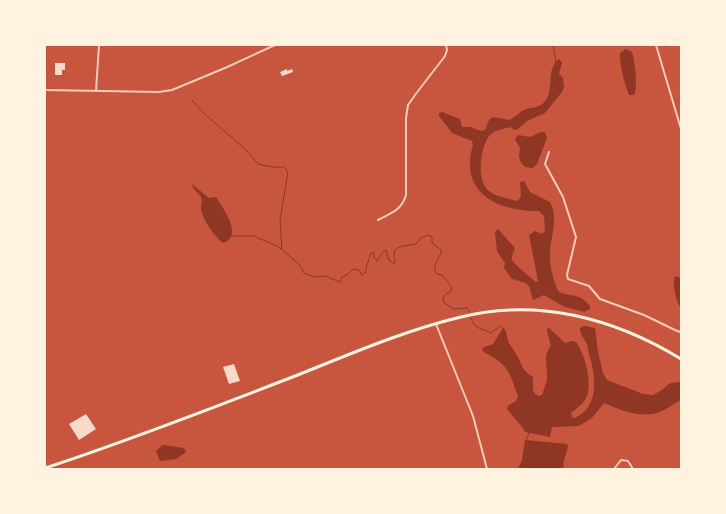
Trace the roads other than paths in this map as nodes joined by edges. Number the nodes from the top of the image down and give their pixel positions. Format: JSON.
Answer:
{"nodes":[{"id":1,"x":99,"y":45,"type":"edge"},
{"id":2,"x":276,"y":45,"type":"edge"},
{"id":3,"x":446,"y":45,"type":"edge"},
{"id":4,"x":656,"y":45,"type":"edge"},
{"id":5,"x":45,"y":90,"type":"edge"},
{"id":6,"x":96,"y":91,"type":"junction"},
{"id":7,"x":681,"y":129,"type":"edge"},
{"id":8,"x":549,"y":152,"type":"dead end"},
{"id":9,"x":378,"y":220,"type":"dead end"},
{"id":10,"x":436,"y":324,"type":"junction"},
{"id":11,"x":681,"y":330,"type":"edge"},
{"id":12,"x":681,"y":359,"type":"edge"},
{"id":13,"x":45,"y":468,"type":"edge"},
{"id":14,"x":487,"y":469,"type":"edge"},
{"id":15,"x":614,"y":469,"type":"edge"},
{"id":16,"x":633,"y":469,"type":"edge"}],
"edges":[{"from":1,"to":6,"type":"street"},
{"from":2,"to":6,"type":"street"},
{"from":3,"to":9,"type":"street"},
{"from":4,"to":7,"type":"street"},
{"from":5,"to":6,"type":"street"},
{"from":8,"to":11,"type":"street"},
{"from":10,"to":12,"type":"main road"},
{"from":10,"to":13,"type":"main road"},
{"from":10,"to":14,"type":"street"},
{"from":15,"to":16,"type":"street"}]}
